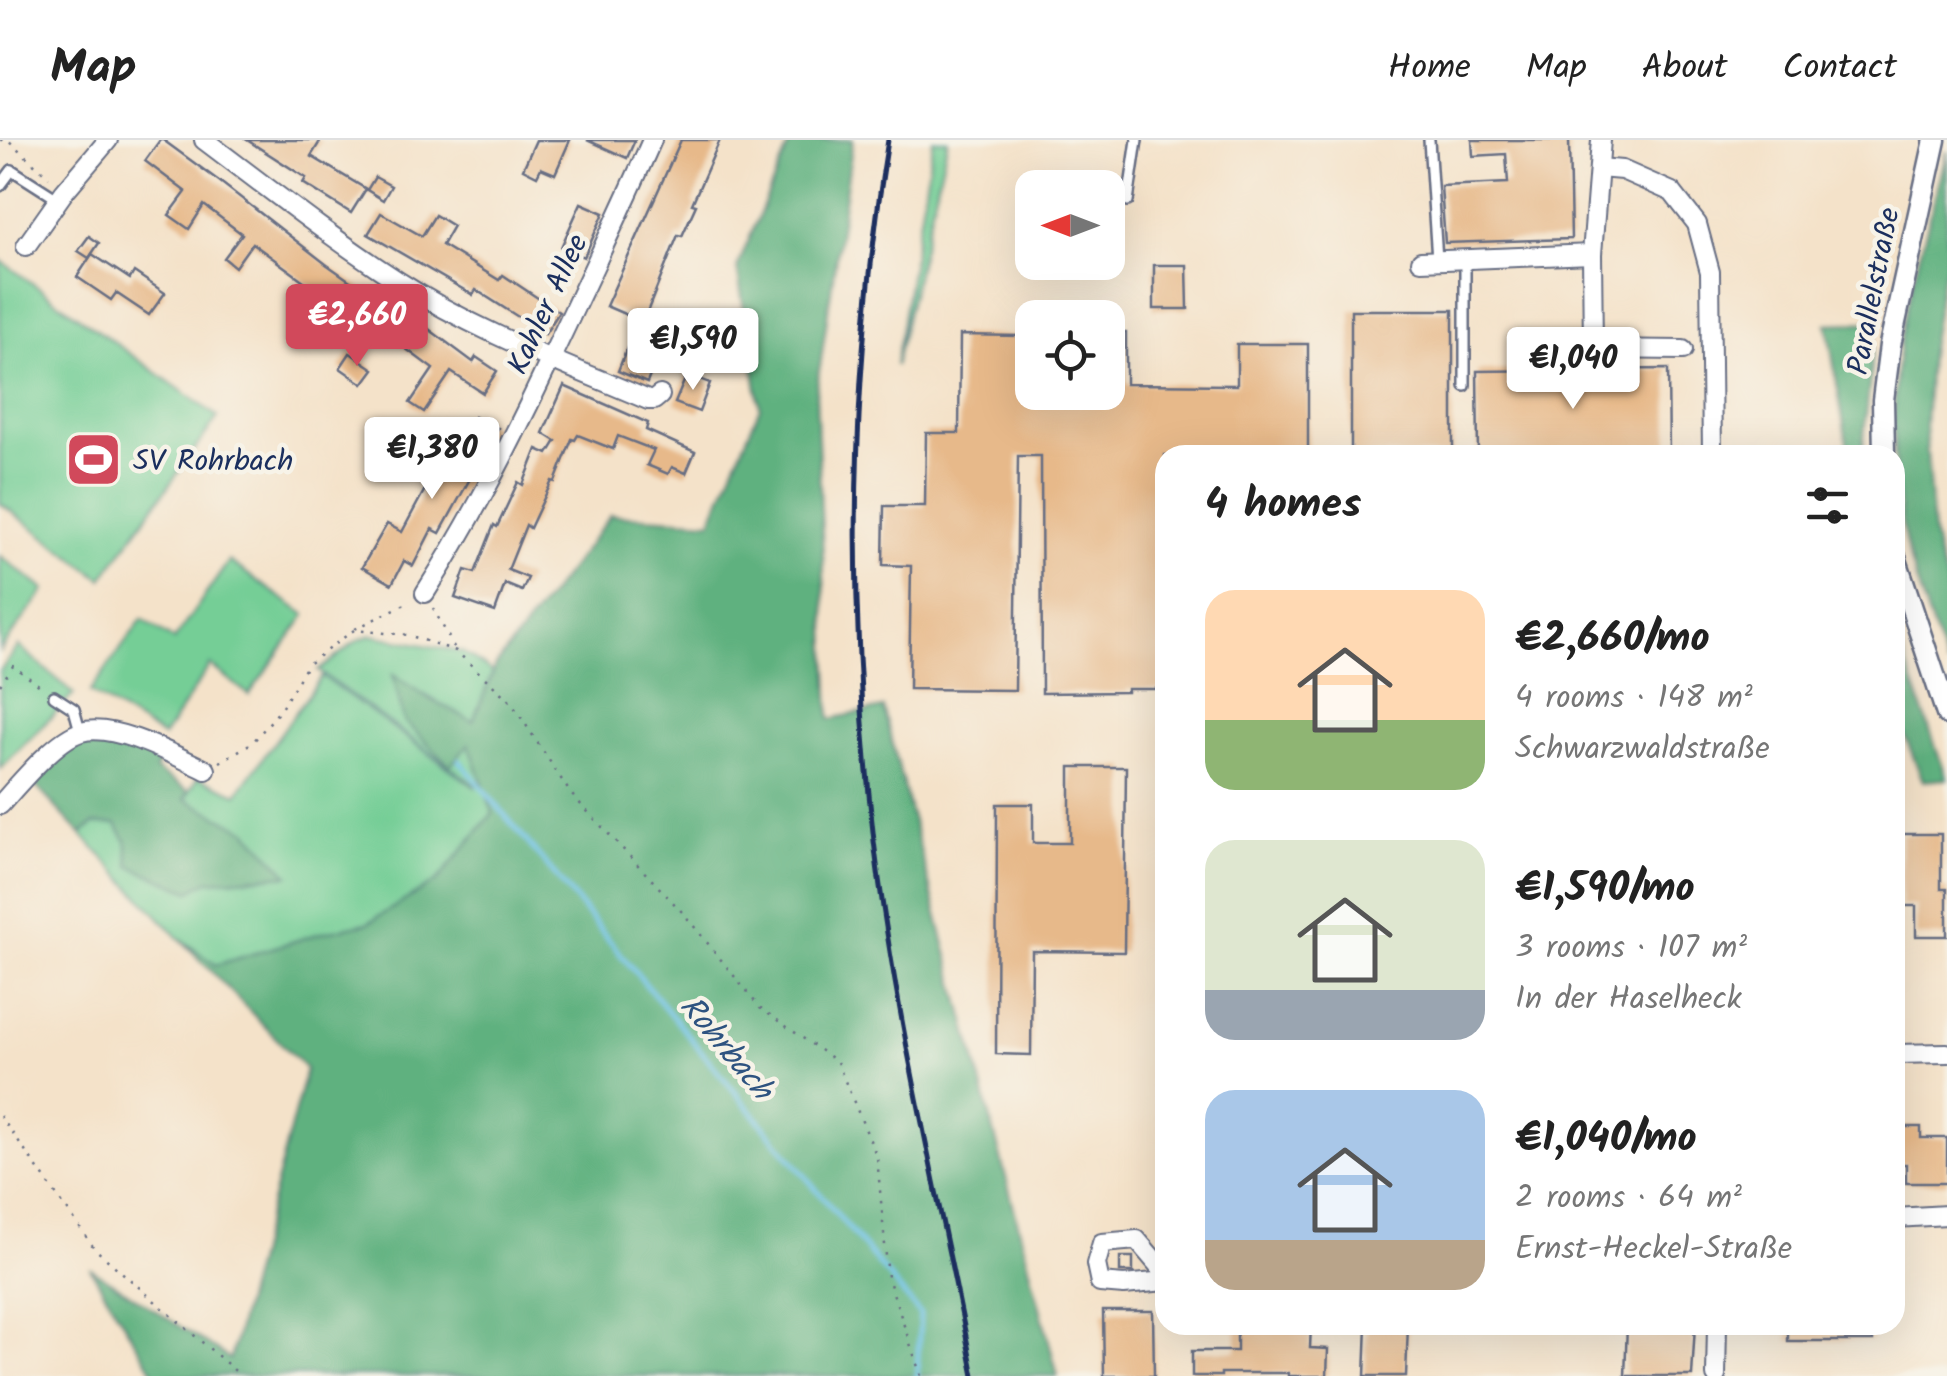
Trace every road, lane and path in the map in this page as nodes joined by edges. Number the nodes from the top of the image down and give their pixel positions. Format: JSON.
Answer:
{"nodes":[{"id":1,"x":0,"y":140,"type":"edge"},
{"id":2,"x":108,"y":140,"type":"edge"},
{"id":3,"x":204,"y":140,"type":"edge"},
{"id":4,"x":652,"y":140,"type":"edge"},
{"id":5,"x":1137,"y":140,"type":"edge"},
{"id":6,"x":1429,"y":140,"type":"edge"},
{"id":7,"x":1601,"y":140,"type":"edge"},
{"id":8,"x":1935,"y":140,"type":"edge"},
{"id":9,"x":1598,"y":168,"type":"junction"},
{"id":10,"x":0,"y":186,"type":"edge"},
{"id":11,"x":62,"y":196,"type":"junction"},
{"id":12,"x":1128,"y":201,"type":"dead end"},
{"id":13,"x":26,"y":246,"type":"dead end"},
{"id":14,"x":1592,"y":254,"type":"junction"},
{"id":15,"x":1429,"y":260,"type":"joint"},
{"id":16,"x":1464,"y":260,"type":"junction"},
{"id":17,"x":1683,"y":350,"type":"dead end"},
{"id":18,"x":551,"y":358,"type":"junction"},
{"id":19,"x":1466,"y":386,"type":"dead end"},
{"id":20,"x":660,"y":395,"type":"dead end"},
{"id":21,"x":1712,"y":445,"type":"edge"},
{"id":22,"x":1884,"y":445,"type":"edge"},
{"id":23,"x":1905,"y":586,"type":"edge"},
{"id":24,"x":425,"y":593,"type":"junction"},
{"id":25,"x":354,"y":630,"type":"junction"},
{"id":26,"x":456,"y":651,"type":"junction"},
{"id":27,"x":0,"y":684,"type":"edge"},
{"id":28,"x":54,"y":696,"type":"joint"},
{"id":29,"x":1947,"y":714,"type":"edge"},
{"id":30,"x":80,"y":732,"type":"junction"},
{"id":31,"x":206,"y":770,"type":"joint"},
{"id":32,"x":0,"y":805,"type":"edge"},
{"id":33,"x":1947,"y":1053,"type":"edge"},
{"id":34,"x":1905,"y":1054,"type":"edge"},
{"id":35,"x":0,"y":1116,"type":"edge"},
{"id":36,"x":1947,"y":1215,"type":"edge"},
{"id":37,"x":1905,"y":1217,"type":"edge"},
{"id":38,"x":1155,"y":1261,"type":"edge"},
{"id":39,"x":1155,"y":1282,"type":"edge"},
{"id":40,"x":1717,"y":1335,"type":"edge"},
{"id":41,"x":241,"y":1376,"type":"edge"},
{"id":42,"x":921,"y":1376,"type":"edge"},
{"id":43,"x":1716,"y":1376,"type":"edge"}],
"edges":[{"from":1,"to":11,"type":"path"},
{"from":2,"to":11,"type":"street"},
{"from":3,"to":18,"type":"street"},
{"from":4,"to":18,"type":"street","name":"Kahler Allee"},
{"from":5,"to":12,"type":"lane"},
{"from":6,"to":15,"type":"lane"},
{"from":7,"to":9,"type":"street"},
{"from":8,"to":22,"type":"street","name":"Parallelstraße"},
{"from":9,"to":14,"type":"street"},
{"from":9,"to":21,"type":"street"},
{"from":10,"to":11,"type":"lane"},
{"from":11,"to":13,"type":"street"},
{"from":14,"to":16,"type":"street"},
{"from":14,"to":17,"type":"street"},
{"from":15,"to":16,"type":"street"},
{"from":16,"to":19,"type":"lane"},
{"from":18,"to":20,"type":"street"},
{"from":18,"to":24,"type":"street","name":"Kahler Allee"},
{"from":23,"to":29,"type":"street"},
{"from":24,"to":25,"type":"path"},
{"from":24,"to":26,"type":"path"},
{"from":25,"to":26,"type":"path"},
{"from":25,"to":31,"type":"path"},
{"from":26,"to":42,"type":"path"},
{"from":27,"to":28,"type":"path"},
{"from":28,"to":30,"type":"lane"},
{"from":30,"to":31,"type":"street"},
{"from":30,"to":32,"type":"street"},
{"from":33,"to":34,"type":"street"},
{"from":35,"to":41,"type":"path"},
{"from":36,"to":37,"type":"street"},
{"from":38,"to":39,"type":"street"},
{"from":40,"to":43,"type":"street"}]}
